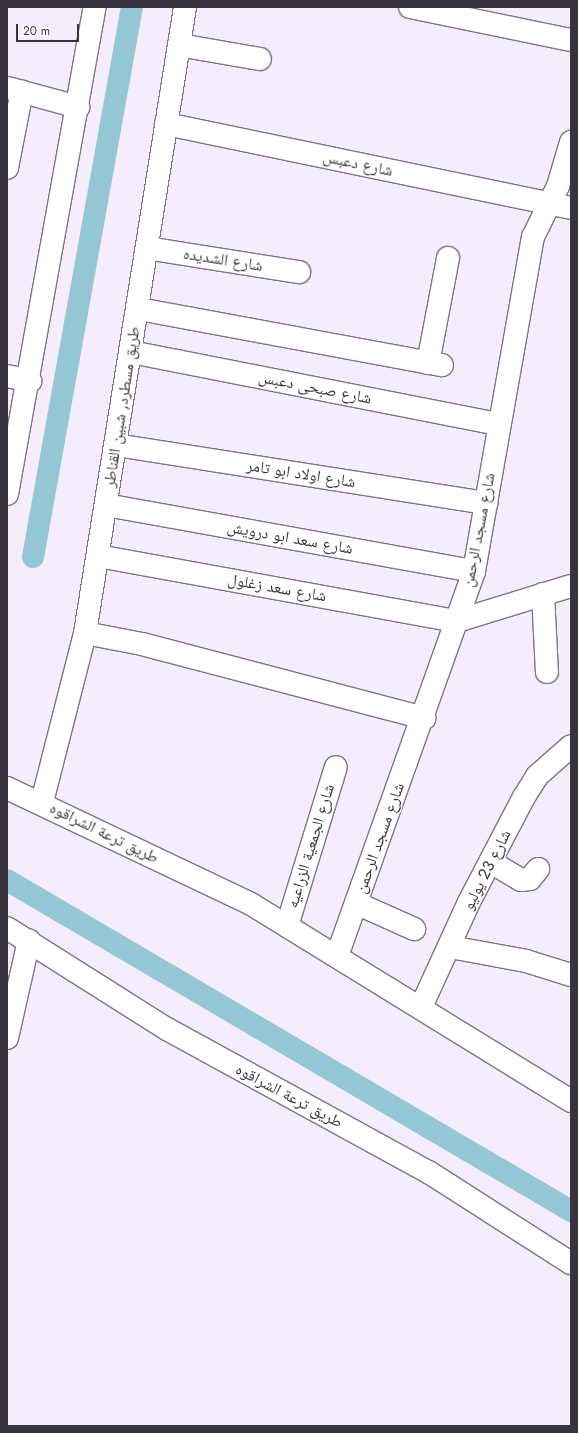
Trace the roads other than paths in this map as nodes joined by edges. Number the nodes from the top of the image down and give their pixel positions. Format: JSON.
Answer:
{"nodes":[{"id":1,"x":95,"y":7,"type":"edge"},
{"id":2,"x":185,"y":7,"type":"edge"},
{"id":3,"x":410,"y":7,"type":"edge"},
{"id":4,"x":571,"y":40,"type":"edge"},
{"id":5,"x":179,"y":45,"type":"junction"},
{"id":6,"x":260,"y":59,"type":"dead end"},
{"id":7,"x":14,"y":90,"type":"edge"},
{"id":8,"x":78,"y":107,"type":"junction"},
{"id":9,"x":166,"y":124,"type":"junction"},
{"id":10,"x":570,"y":152,"type":"edge"},
{"id":11,"x":7,"y":168,"type":"edge"},
{"id":12,"x":550,"y":203,"type":"junction"},
{"id":13,"x":571,"y":208,"type":"edge"},
{"id":14,"x":147,"y":248,"type":"junction"},
{"id":15,"x":448,"y":258,"type":"dead end"},
{"id":16,"x":299,"y":272,"type":"dead end"},
{"id":17,"x":139,"y":309,"type":"junction"},
{"id":18,"x":132,"y":352,"type":"junction"},
{"id":19,"x":7,"y":376,"type":"edge"},
{"id":20,"x":30,"y":381,"type":"junction"},
{"id":21,"x":499,"y":424,"type":"junction"},
{"id":22,"x":116,"y":444,"type":"junction"},
{"id":23,"x":7,"y":494,"type":"edge"},
{"id":24,"x":486,"y":503,"type":"junction"},
{"id":25,"x":106,"y":505,"type":"junction"},
{"id":26,"x":98,"y":556,"type":"junction"},
{"id":27,"x":474,"y":571,"type":"junction"},
{"id":28,"x":571,"y":586,"type":"edge"},
{"id":29,"x":543,"y":594,"type":"junction"},
{"id":30,"x":457,"y":621,"type":"junction"},
{"id":31,"x":85,"y":633,"type":"junction"},
{"id":32,"x":547,"y":672,"type":"dead end"},
{"id":33,"x":424,"y":718,"type":"junction"},
{"id":34,"x":571,"y":746,"type":"edge"},
{"id":35,"x":336,"y":767,"type":"dead end"},
{"id":36,"x":7,"y":788,"type":"edge"},
{"id":37,"x":42,"y":802,"type":"junction"},
{"id":38,"x":491,"y":862,"type":"junction"},
{"id":39,"x":538,"y":869,"type":"dead end"},
{"id":40,"x":356,"y":903,"type":"junction"},
{"id":41,"x":287,"y":926,"type":"junction"},
{"id":42,"x":7,"y":928,"type":"edge"},
{"id":43,"x":414,"y":929,"type":"dead end"},
{"id":44,"x":29,"y":940,"type":"junction"},
{"id":45,"x":450,"y":947,"type":"junction"},
{"id":46,"x":337,"y":956,"type":"junction"},
{"id":47,"x":571,"y":975,"type":"edge"},
{"id":48,"x":421,"y":1007,"type":"junction"},
{"id":49,"x":7,"y":1038,"type":"edge"},
{"id":50,"x":571,"y":1101,"type":"edge"},
{"id":51,"x":571,"y":1263,"type":"edge"}],
"edges":[{"from":1,"to":8,"type":"street"},
{"from":2,"to":5,"type":"street","name":"طريق مسطرد, شبين القناطر"},
{"from":3,"to":4,"type":"street"},
{"from":5,"to":6,"type":"street"},
{"from":5,"to":9,"type":"street","name":"طريق مسطرد, شبين القناطر"},
{"from":7,"to":8,"type":"street"},
{"from":7,"to":11,"type":"street"},
{"from":8,"to":20,"type":"street"},
{"from":9,"to":12,"type":"street","name":"شارع دعبس"},
{"from":9,"to":14,"type":"street","name":"طريق مسطرد, شبين القناطر"},
{"from":10,"to":12,"type":"street","name":"شارع مسجد الرحمن"},
{"from":12,"to":13,"type":"street","name":"شارع دعبس"},
{"from":12,"to":21,"type":"street","name":"شارع مسجد الرحمن"},
{"from":14,"to":16,"type":"street","name":"شارع الشديده"},
{"from":14,"to":17,"type":"street","name":"طريق مسطرد, شبين القناطر"},
{"from":15,"to":17,"type":"street"},
{"from":17,"to":18,"type":"street","name":"طريق مسطرد, شبين القناطر"},
{"from":18,"to":21,"type":"street","name":"شارع صبحى دعبس"},
{"from":18,"to":22,"type":"street","name":"طريق مسطرد, شبين القناطر"},
{"from":19,"to":20,"type":"street"},
{"from":20,"to":23,"type":"street"},
{"from":21,"to":24,"type":"street","name":"شارع مسجد الرحمن"},
{"from":22,"to":24,"type":"street","name":"شارع اولاد ابو تامر"},
{"from":22,"to":25,"type":"street","name":"طريق مسطرد, شبين القناطر"},
{"from":24,"to":27,"type":"street","name":"شارع مسجد الرحمن"},
{"from":25,"to":26,"type":"street","name":"طريق مسطرد, شبين القناطر"},
{"from":25,"to":27,"type":"street","name":"شارع سعد ابو درويش"},
{"from":26,"to":30,"type":"street","name":"شارع سعد زغلول"},
{"from":26,"to":31,"type":"street","name":"طريق مسطرد, شبين القناطر"},
{"from":27,"to":30,"type":"street","name":"شارع مسجد الرحمن"},
{"from":28,"to":29,"type":"street"},
{"from":29,"to":30,"type":"street"},
{"from":29,"to":32,"type":"street"},
{"from":30,"to":33,"type":"street","name":"شارع مسجد الرحمن"},
{"from":31,"to":33,"type":"street"},
{"from":31,"to":37,"type":"street","name":"طريق مسطرد, شبين القناطر"},
{"from":33,"to":40,"type":"street","name":"شارع مسجد الرحمن"},
{"from":34,"to":38,"type":"street","name":"شارع 23 يوليو"},
{"from":35,"to":41,"type":"street","name":"شارع الجمعية الزراعيه"},
{"from":36,"to":37,"type":"street","name":"طريق ترعة الشراقوه"},
{"from":37,"to":41,"type":"street","name":"طريق ترعة الشراقوه"},
{"from":38,"to":39,"type":"street"},
{"from":38,"to":45,"type":"street","name":"شارع 23 يوليو"},
{"from":40,"to":43,"type":"street"},
{"from":40,"to":46,"type":"street","name":"شارع مسجد الرحمن"},
{"from":41,"to":46,"type":"street","name":"طريق ترعة الشراقوه"},
{"from":42,"to":44,"type":"street","name":"طريق ترعة الشراقوه"},
{"from":44,"to":49,"type":"street"},
{"from":44,"to":51,"type":"street","name":"طريق ترعة الشراقوه"},
{"from":45,"to":47,"type":"street"},
{"from":45,"to":48,"type":"street","name":"شارع 23 يوليو"},
{"from":46,"to":48,"type":"street","name":"طريق ترعة الشراقوه"},
{"from":48,"to":50,"type":"street","name":"طريق ترعة الشراقوه"}]}
